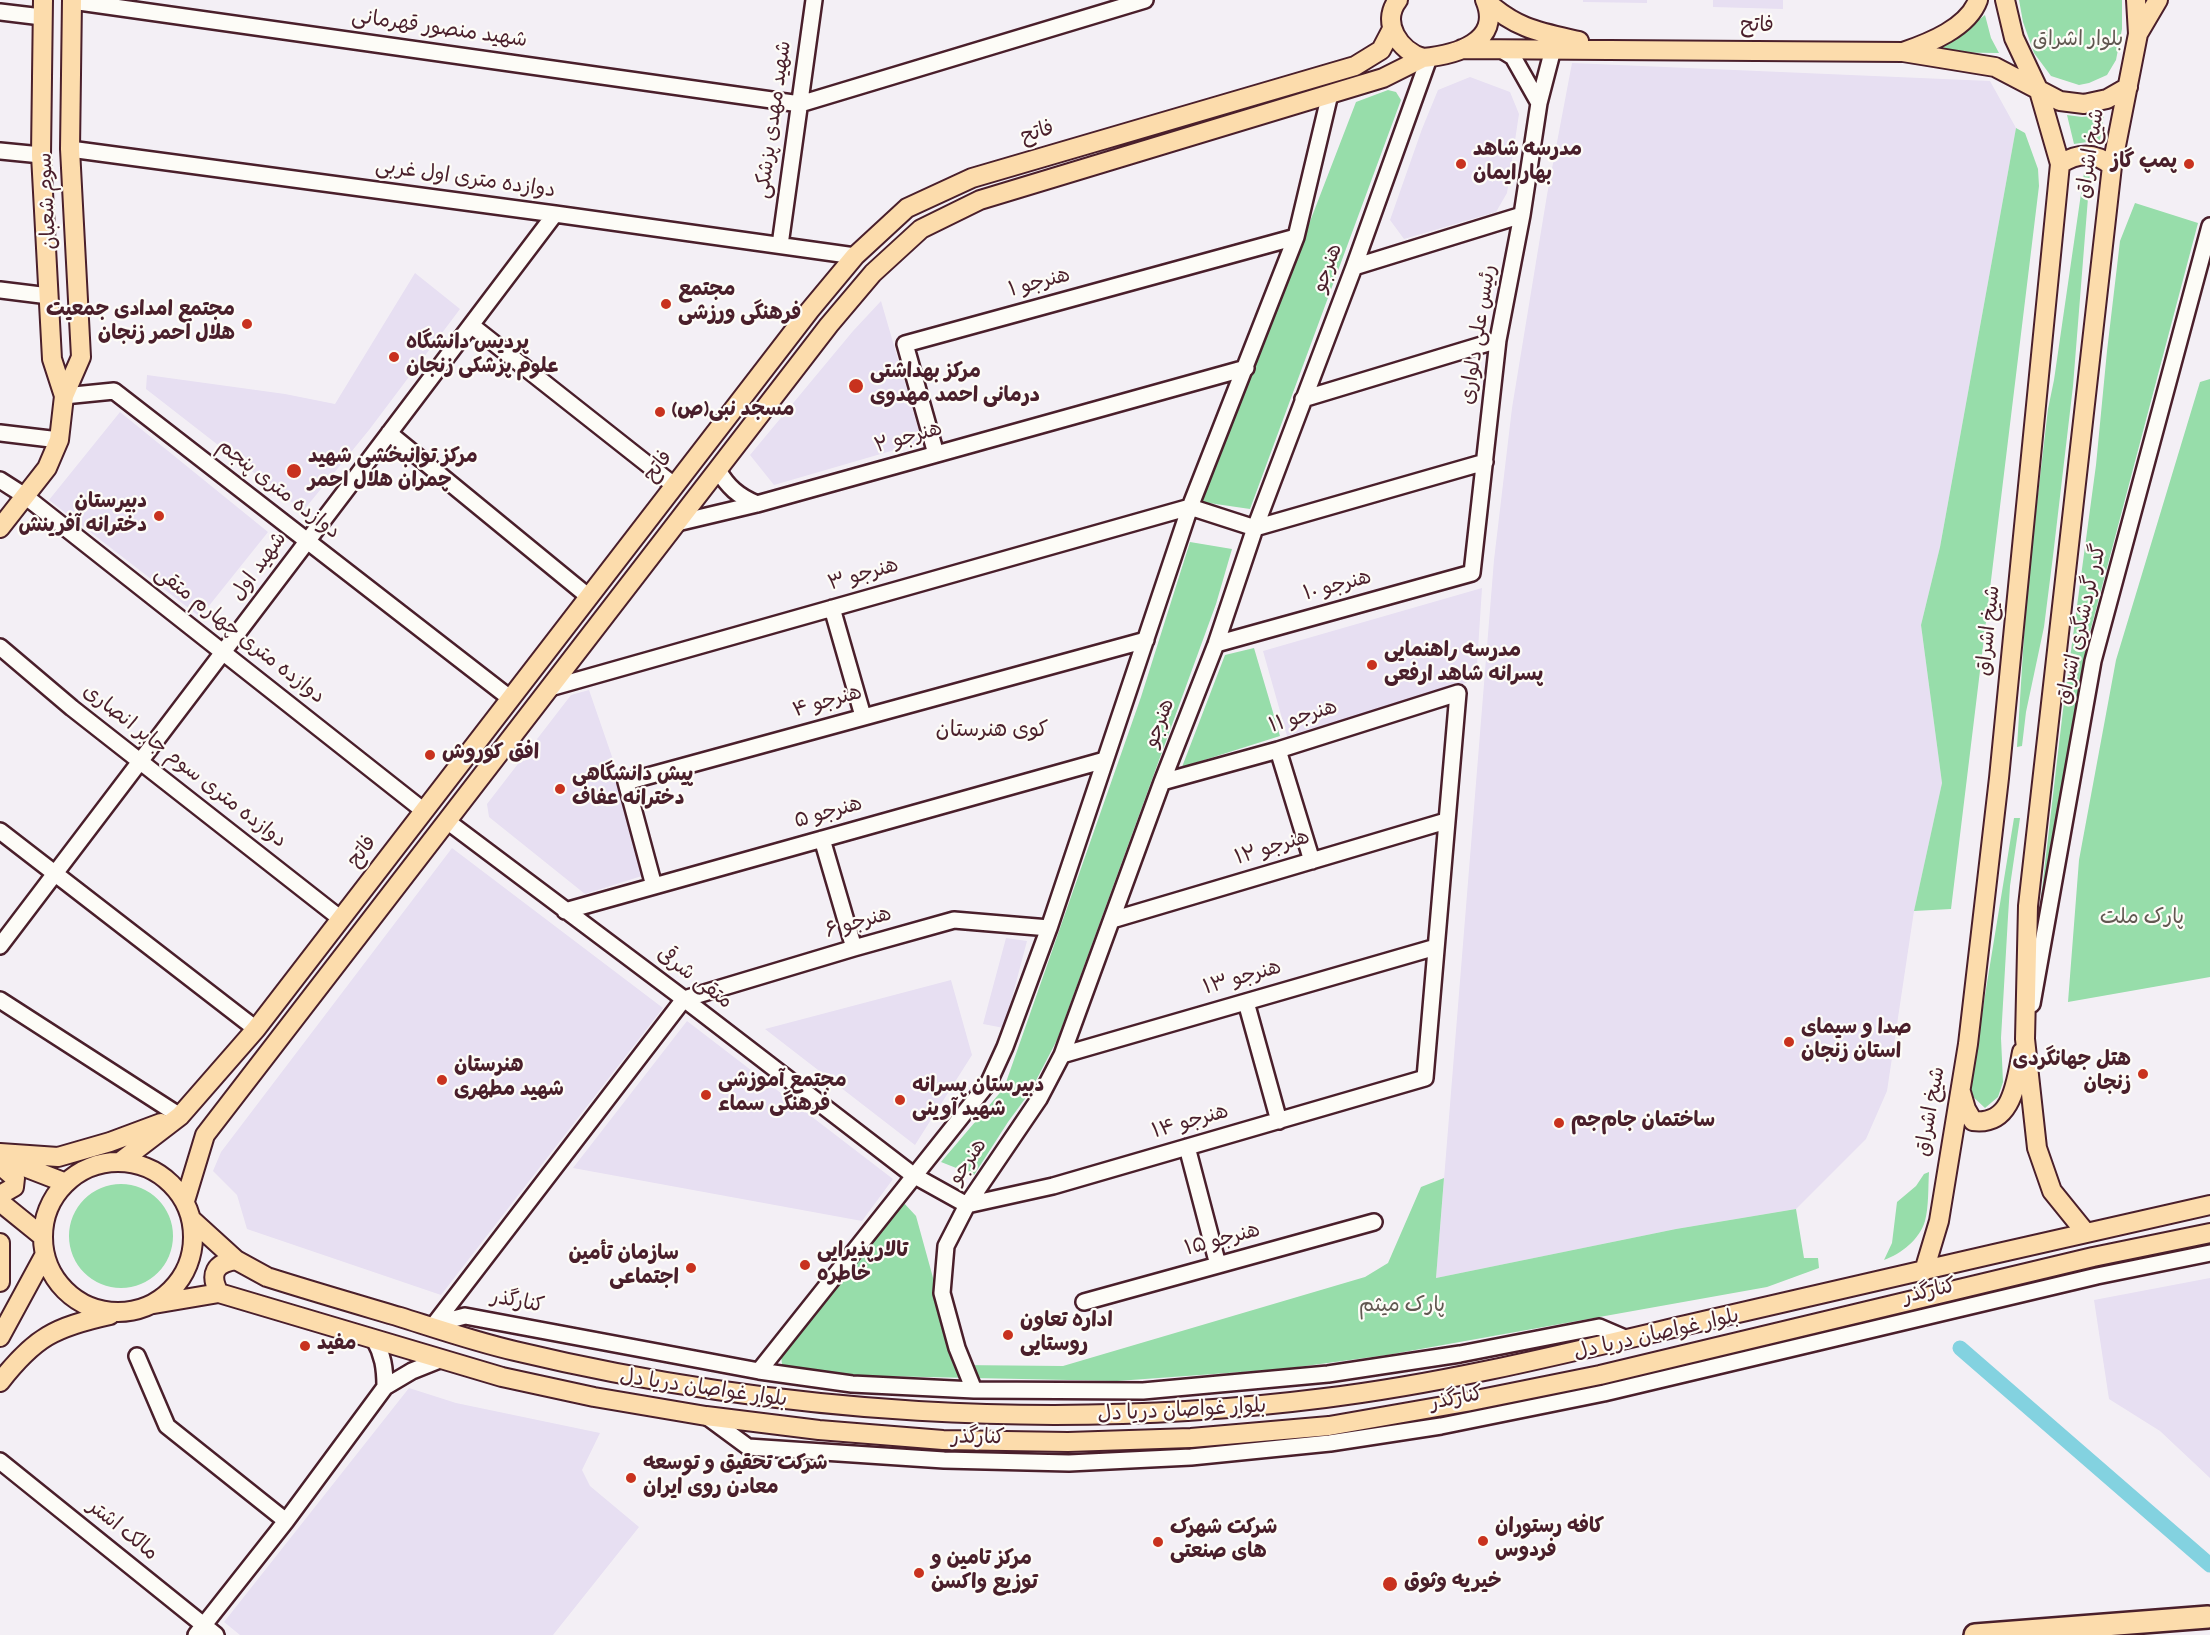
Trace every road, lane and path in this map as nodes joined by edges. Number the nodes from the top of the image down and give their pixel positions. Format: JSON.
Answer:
{"nodes":[{"id":1,"x":72,"y":0,"type":"edge"},
{"id":2,"x":814,"y":0,"type":"edge"},
{"id":3,"x":1145,"y":0,"type":"edge"},
{"id":4,"x":1978,"y":0,"type":"edge"},
{"id":5,"x":2005,"y":0,"type":"edge"},
{"id":6,"x":2136,"y":0,"type":"edge"},
{"id":7,"x":2157,"y":0,"type":"edge"},
{"id":8,"x":1486,"y":1,"type":"edge"},
{"id":9,"x":1395,"y":2,"type":"edge"},
{"id":10,"x":43,"y":9,"type":"edge"},
{"id":11,"x":0,"y":12,"type":"edge"},
{"id":12,"x":1392,"y":29,"type":"junction"},
{"id":13,"x":2138,"y":34,"type":"junction"},
{"id":14,"x":1462,"y":49,"type":"junction"},
{"id":15,"x":1500,"y":49,"type":"junction"},
{"id":16,"x":1553,"y":49,"type":"junction"},
{"id":17,"x":1610,"y":49,"type":"junction"},
{"id":18,"x":1903,"y":52,"type":"junction"},
{"id":19,"x":1426,"y":58,"type":"junction"},
{"id":20,"x":1324,"y":75,"type":"junction"},
{"id":21,"x":2128,"y":87,"type":"junction"},
{"id":22,"x":2039,"y":91,"type":"junction"},
{"id":23,"x":1330,"y":94,"type":"junction"},
{"id":24,"x":1539,"y":103,"type":"junction"},
{"id":25,"x":800,"y":104,"type":"junction"},
{"id":26,"x":70,"y":149,"type":"junction"},
{"id":27,"x":0,"y":151,"type":"edge"},
{"id":28,"x":41,"y":155,"type":"junction"},
{"id":29,"x":2060,"y":164,"type":"junction"},
{"id":30,"x":2112,"y":166,"type":"junction"},
{"id":31,"x":907,"y":208,"type":"junction"},
{"id":32,"x":555,"y":214,"type":"junction"},
{"id":33,"x":1522,"y":215,"type":"junction"},
{"id":34,"x":2210,"y":226,"type":"edge"},
{"id":35,"x":921,"y":228,"type":"junction"},
{"id":36,"x":1296,"y":237,"type":"junction"},
{"id":37,"x":780,"y":246,"type":"junction"},
{"id":38,"x":855,"y":256,"type":"junction"},
{"id":39,"x":1354,"y":267,"type":"junction"},
{"id":40,"x":0,"y":290,"type":"edge"},
{"id":41,"x":49,"y":296,"type":"junction"},
{"id":42,"x":471,"y":325,"type":"junction"},
{"id":43,"x":1498,"y":340,"type":"junction"},
{"id":44,"x":1246,"y":368,"type":"junction"},
{"id":45,"x":64,"y":396,"type":"junction"},
{"id":46,"x":1303,"y":399,"type":"junction"},
{"id":47,"x":0,"y":433,"type":"edge"},
{"id":48,"x":389,"y":433,"type":"junction"},
{"id":49,"x":59,"y":441,"type":"junction"},
{"id":50,"x":936,"y":454,"type":"junction"},
{"id":51,"x":1485,"y":462,"type":"junction"},
{"id":52,"x":718,"y":470,"type":"junction"},
{"id":53,"x":0,"y":480,"type":"edge"},
{"id":54,"x":675,"y":486,"type":"junction"},
{"id":55,"x":25,"y":496,"type":"junction"},
{"id":56,"x":757,"y":504,"type":"junction"},
{"id":57,"x":1190,"y":507,"type":"junction"},
{"id":58,"x":677,"y":523,"type":"junction"},
{"id":59,"x":0,"y":528,"type":"edge"},
{"id":60,"x":1254,"y":528,"type":"junction"},
{"id":61,"x":307,"y":541,"type":"junction"},
{"id":62,"x":1472,"y":573,"type":"joint"},
{"id":63,"x":589,"y":597,"type":"junction"},
{"id":64,"x":832,"y":608,"type":"junction"},
{"id":65,"x":1146,"y":639,"type":"junction"},
{"id":66,"x":1216,"y":644,"type":"junction"},
{"id":67,"x":0,"y":647,"type":"edge"},
{"id":68,"x":224,"y":654,"type":"junction"},
{"id":69,"x":550,"y":688,"type":"junction"},
{"id":70,"x":511,"y":699,"type":"junction"},
{"id":71,"x":863,"y":716,"type":"junction"},
{"id":72,"x":1278,"y":750,"type":"junction"},
{"id":73,"x":1106,"y":760,"type":"junction"},
{"id":74,"x":141,"y":762,"type":"junction"},
{"id":75,"x":1162,"y":782,"type":"junction"},
{"id":76,"x":424,"y":811,"type":"junction"},
{"id":77,"x":447,"y":821,"type":"junction"},
{"id":78,"x":1446,"y":821,"type":"junction"},
{"id":79,"x":0,"y":831,"type":"edge"},
{"id":80,"x":822,"y":839,"type":"junction"},
{"id":81,"x":1312,"y":861,"type":"junction"},
{"id":82,"x":56,"y":874,"type":"junction"},
{"id":83,"x":654,"y":886,"type":"junction"},
{"id":84,"x":565,"y":911,"type":"junction"},
{"id":85,"x":341,"y":919,"type":"junction"},
{"id":86,"x":1112,"y":920,"type":"junction"},
{"id":87,"x":1049,"y":928,"type":"junction"},
{"id":88,"x":0,"y":946,"type":"edge"},
{"id":89,"x":1436,"y":947,"type":"junction"},
{"id":90,"x":854,"y":948,"type":"junction"},
{"id":91,"x":684,"y":999,"type":"junction"},
{"id":92,"x":0,"y":1000,"type":"edge"},
{"id":93,"x":1246,"y":1002,"type":"junction"},
{"id":94,"x":256,"y":1029,"type":"junction"},
{"id":95,"x":2025,"y":1039,"type":"junction"},
{"id":96,"x":1062,"y":1054,"type":"junction"},
{"id":97,"x":1960,"y":1087,"type":"junction"},
{"id":98,"x":180,"y":1116,"type":"junction"},
{"id":99,"x":1279,"y":1121,"type":"junction"},
{"id":100,"x":1187,"y":1147,"type":"junction"},
{"id":101,"x":0,"y":1155,"type":"edge"},
{"id":102,"x":120,"y":1162,"type":"junction"},
{"id":103,"x":0,"y":1165,"type":"edge"},
{"id":104,"x":913,"y":1175,"type":"junction"},
{"id":105,"x":66,"y":1183,"type":"junction"},
{"id":106,"x":0,"y":1195,"type":"edge"},
{"id":107,"x":185,"y":1201,"type":"junction"},
{"id":108,"x":0,"y":1202,"type":"edge"},
{"id":109,"x":967,"y":1205,"type":"junction"},
{"id":110,"x":2210,"y":1205,"type":"edge"},
{"id":111,"x":192,"y":1220,"type":"junction"},
{"id":112,"x":1374,"y":1222,"type":"dead end"},
{"id":113,"x":2086,"y":1233,"type":"junction"},
{"id":114,"x":2210,"y":1233,"type":"edge"},
{"id":115,"x":42,"y":1236,"type":"junction"},
{"id":116,"x":0,"y":1243,"type":"edge"},
{"id":117,"x":2210,"y":1253,"type":"edge"},
{"id":118,"x":44,"y":1256,"type":"junction"},
{"id":119,"x":236,"y":1260,"type":"junction"},
{"id":120,"x":1218,"y":1265,"type":"junction"},
{"id":121,"x":1924,"y":1271,"type":"junction"},
{"id":122,"x":0,"y":1282,"type":"edge"},
{"id":123,"x":219,"y":1293,"type":"junction"},
{"id":124,"x":1084,"y":1302,"type":"dead end"},
{"id":125,"x":154,"y":1304,"type":"junction"},
{"id":126,"x":121,"y":1312,"type":"junction"},
{"id":127,"x":433,"y":1327,"type":"junction"},
{"id":128,"x":0,"y":1337,"type":"edge"},
{"id":129,"x":374,"y":1339,"type":"junction"},
{"id":130,"x":1627,"y":1339,"type":"junction"},
{"id":131,"x":137,"y":1356,"type":"dead end"},
{"id":132,"x":442,"y":1359,"type":"junction"},
{"id":133,"x":759,"y":1371,"type":"junction"},
{"id":134,"x":0,"y":1382,"type":"edge"},
{"id":135,"x":1602,"y":1384,"type":"junction"},
{"id":136,"x":385,"y":1387,"type":"junction"},
{"id":137,"x":974,"y":1390,"type":"junction"},
{"id":138,"x":706,"y":1416,"type":"junction"},
{"id":139,"x":0,"y":1461,"type":"edge"},
{"id":140,"x":286,"y":1521,"type":"junction"},
{"id":141,"x":2209,"y":1617,"type":"edge"},
{"id":142,"x":206,"y":1632,"type":"edge"},
{"id":143,"x":1975,"y":1635,"type":"edge"}],
"edges":[{"from":1,"to":25,"type":"street","name":"شهید منصور قهرمانی"},
{"from":1,"to":26,"type":"main road","name":"سوم شعبان"},
{"from":2,"to":25,"type":"street","name":"شهید مهدی پزشکی"},
{"from":3,"to":25,"type":"street"},
{"from":4,"to":18,"type":"main road"},
{"from":5,"to":22,"type":"main road","name":"شیخ اشراق"},
{"from":6,"to":13,"type":"main road","name":"شیخ اشراق"},
{"from":7,"to":13,"type":"main road"},
{"from":8,"to":14,"type":"main road"},
{"from":8,"to":17,"type":"main road"},
{"from":9,"to":12,"type":"main road"},
{"from":10,"to":11,"type":"street"},
{"from":10,"to":28,"type":"main road","name":"سوم شعبان"},
{"from":12,"to":19,"type":"main road"},
{"from":12,"to":20,"type":"main road","name":"فاتح"},
{"from":13,"to":21,"type":"main road","name":"شیخ اشراق"},
{"from":14,"to":15,"type":"main road"},
{"from":14,"to":19,"type":"main road"},
{"from":15,"to":16,"type":"main road"},
{"from":15,"to":24,"type":"street"},
{"from":16,"to":17,"type":"main road"},
{"from":16,"to":24,"type":"street","name":"رئیس علی دلواری"},
{"from":17,"to":18,"type":"main road","name":"فاتح"},
{"from":18,"to":22,"type":"main road"},
{"from":19,"to":23,"type":"main road"},
{"from":19,"to":39,"type":"street","name":"هنرجو"},
{"from":20,"to":23,"type":"main road"},
{"from":20,"to":31,"type":"main road","name":"فاتح"},
{"from":21,"to":22,"type":"main road"},
{"from":21,"to":30,"type":"main road","name":"شیخ اشراق"},
{"from":22,"to":29,"type":"main road","name":"شیخ اشراق"},
{"from":23,"to":35,"type":"main road"},
{"from":23,"to":36,"type":"street","name":"هنرجو"},
{"from":24,"to":33,"type":"street","name":"رئیس علی دلواری"},
{"from":25,"to":37,"type":"street","name":"شهید مهدی پزشکی"},
{"from":26,"to":32,"type":"street","name":"دوازده متری اول غربی"},
{"from":26,"to":45,"type":"main road","name":"سوم شعبان"},
{"from":27,"to":28,"type":"street"},
{"from":28,"to":41,"type":"main road","name":"سوم شعبان"},
{"from":29,"to":30,"type":"main road"},
{"from":29,"to":97,"type":"main road","name":"شیخ اشراق"},
{"from":30,"to":95,"type":"main road","name":"شیخ اشراق"},
{"from":31,"to":35,"type":"main road"},
{"from":31,"to":38,"type":"main road","name":"فاتح"},
{"from":32,"to":37,"type":"street","name":"دوازده متری اول غربی"},
{"from":32,"to":42,"type":"street","name":"شهید اول"},
{"from":33,"to":39,"type":"street"},
{"from":33,"to":43,"type":"street","name":"رئیس علی دلواری"},
{"from":34,"to":95,"type":"street","name":"گدر گردشگری اشراق"},
{"from":35,"to":52,"type":"main road"},
{"from":36,"to":44,"type":"street","name":"هنرجو"},
{"from":36,"to":50,"type":"street","name":"هنرجو ۱"},
{"from":37,"to":38,"type":"street","name":"دوازده متری اول غربی"},
{"from":38,"to":54,"type":"main road","name":"فاتح"},
{"from":39,"to":46,"type":"street","name":"هنرجو"},
{"from":40,"to":41,"type":"street"},
{"from":41,"to":45,"type":"main road","name":"سوم شعبان"},
{"from":42,"to":48,"type":"street","name":"شهید اول"},
{"from":42,"to":54,"type":"street"},
{"from":43,"to":46,"type":"street"},
{"from":43,"to":51,"type":"street","name":"رئیس علی دلواری"},
{"from":44,"to":50,"type":"street","name":"هنرجو ۲"},
{"from":44,"to":57,"type":"street","name":"هنرجو"},
{"from":45,"to":49,"type":"main road","name":"سوم شعبان"},
{"from":45,"to":61,"type":"street","name":"دوازده متری پنجم"},
{"from":46,"to":60,"type":"street","name":"هنرجو"},
{"from":47,"to":49,"type":"street"},
{"from":48,"to":61,"type":"street","name":"شهید اول"},
{"from":48,"to":63,"type":"street"},
{"from":49,"to":55,"type":"main road","name":"سوم شعبان"},
{"from":50,"to":56,"type":"street","name":"هنرجو ۲"},
{"from":51,"to":60,"type":"street"},
{"from":51,"to":62,"type":"street","name":"رئیس علی دلواری"},
{"from":52,"to":56,"type":"street"},
{"from":52,"to":58,"type":"main road"},
{"from":53,"to":55,"type":"street","name":"دوازده متری چهارم متقی"},
{"from":54,"to":63,"type":"main road","name":"فاتح"},
{"from":55,"to":59,"type":"main road","name":"سوم شعبان"},
{"from":55,"to":68,"type":"street","name":"دوازده متری چهارم متقی"},
{"from":56,"to":58,"type":"street","name":"هنرجو ۲"},
{"from":57,"to":60,"type":"street"},
{"from":57,"to":64,"type":"street","name":"هنرجو ۳"},
{"from":57,"to":65,"type":"street","name":"هنرجو"},
{"from":58,"to":69,"type":"main road"},
{"from":60,"to":66,"type":"street","name":"هنرجو"},
{"from":61,"to":68,"type":"street","name":"شهید اول"},
{"from":61,"to":70,"type":"street","name":"دوازده متری پنجم"},
{"from":62,"to":66,"type":"street","name":"هنرجو ۱۰"},
{"from":63,"to":70,"type":"main road","name":"فاتح"},
{"from":64,"to":69,"type":"street","name":"هنرجو ۳"},
{"from":64,"to":71,"type":"street"},
{"from":65,"to":71,"type":"street","name":"هنرجو ۴"},
{"from":65,"to":73,"type":"street","name":"هنرجو"},
{"from":66,"to":75,"type":"street","name":"هنرجو"},
{"from":67,"to":74,"type":"street","name":"دوازده متری سوم جابر انصاری"},
{"from":68,"to":74,"type":"street","name":"شهید اول"},
{"from":68,"to":76,"type":"street","name":"دوازده متری چهارم متقی"},
{"from":69,"to":77,"type":"main road"},
{"from":70,"to":76,"type":"main road","name":"فاتح"},
{"from":71,"to":83,"type":"street","name":"هنرجو ۴"},
{"from":72,"to":75,"type":"street","name":"هنرجو ۱۱"},
{"from":72,"to":78,"type":"street","name":"هنرجو ۱۱"},
{"from":72,"to":81,"type":"street"},
{"from":73,"to":80,"type":"street","name":"هنرجو ۵"},
{"from":73,"to":87,"type":"street","name":"هنرجو"},
{"from":74,"to":82,"type":"street","name":"شهید اول"},
{"from":74,"to":85,"type":"street","name":"دوازده متری سوم جابر انصاری"},
{"from":75,"to":86,"type":"street","name":"هنرجو"},
{"from":76,"to":85,"type":"main road","name":"فاتح"},
{"from":77,"to":84,"type":"street","name":"متقی شرقی"},
{"from":77,"to":107,"type":"main road"},
{"from":78,"to":81,"type":"street","name":"هنرجو ۱۲"},
{"from":78,"to":89,"type":"street"},
{"from":79,"to":82,"type":"street"},
{"from":80,"to":83,"type":"street","name":"هنرجو ۵"},
{"from":80,"to":90,"type":"street"},
{"from":81,"to":86,"type":"street","name":"هنرجو ۱۲"},
{"from":82,"to":88,"type":"street","name":"شهید اول"},
{"from":82,"to":94,"type":"street"},
{"from":83,"to":84,"type":"street","name":"هنرجو ۵"},
{"from":84,"to":91,"type":"street","name":"متقی شرقی"},
{"from":85,"to":94,"type":"main road","name":"فاتح"},
{"from":86,"to":96,"type":"street","name":"هنرجو"},
{"from":87,"to":90,"type":"street","name":"هنرجو ۶"},
{"from":87,"to":104,"type":"street","name":"هنرجو"},
{"from":89,"to":93,"type":"street","name":"هنرجو ۱۳"},
{"from":89,"to":99,"type":"street","name":"هنرجو ۱۴"},
{"from":90,"to":91,"type":"street","name":"هنرجو ۶"},
{"from":91,"to":104,"type":"street","name":"متقی شرقی"},
{"from":91,"to":127,"type":"street"},
{"from":92,"to":98,"type":"street"},
{"from":93,"to":96,"type":"street","name":"هنرجو ۱۳"},
{"from":93,"to":99,"type":"street"},
{"from":94,"to":98,"type":"main road","name":"فاتح"},
{"from":95,"to":97,"type":"main road"},
{"from":95,"to":113,"type":"main road","name":"شیخ اشراق"},
{"from":96,"to":109,"type":"street","name":"هنرجو"},
{"from":97,"to":121,"type":"main road","name":"شیخ اشراق"},
{"from":98,"to":101,"type":"main road"},
{"from":98,"to":102,"type":"main road","name":"فاتح"},
{"from":99,"to":100,"type":"street","name":"هنرجو ۱۴"},
{"from":100,"to":109,"type":"street","name":"هنرجو ۱۴"},
{"from":100,"to":120,"type":"street"},
{"from":101,"to":105,"type":"main road"},
{"from":102,"to":105,"type":"main road"},
{"from":102,"to":107,"type":"main road"},
{"from":103,"to":106,"type":"main road"},
{"from":104,"to":109,"type":"street","name":"متقی شرقی"},
{"from":104,"to":133,"type":"street","name":"هنرجو"},
{"from":105,"to":115,"type":"main road"},
{"from":107,"to":111,"type":"main road"},
{"from":108,"to":115,"type":"main road"},
{"from":109,"to":137,"type":"street","name":"هنرجو"},
{"from":110,"to":113,"type":"main road","name":"بلوار غواصان دریا دل"},
{"from":111,"to":119,"type":"main road","name":"بلوار غواصان دریا دل"},
{"from":111,"to":125,"type":"main road"},
{"from":112,"to":120,"type":"street","name":"هنرجو ۱۵"},
{"from":113,"to":121,"type":"main road","name":"بلوار غواصان دریا دل"},
{"from":114,"to":135,"type":"main road","name":"بلوار غواصان دریا دل"},
{"from":115,"to":118,"type":"main road"},
{"from":116,"to":122,"type":"main road"},
{"from":117,"to":135,"type":"street","name":"کنارگذر"},
{"from":118,"to":126,"type":"main road"},
{"from":118,"to":128,"type":"main road"},
{"from":119,"to":123,"type":"main road"},
{"from":119,"to":127,"type":"main road","name":"بلوار غواصان دریا دل"},
{"from":120,"to":124,"type":"street","name":"هنرجو ۱۵"},
{"from":121,"to":130,"type":"main road","name":"بلوار غواصان دریا دل"},
{"from":123,"to":125,"type":"main road","name":"بلوار غواصان دریا دل"},
{"from":123,"to":129,"type":"main road","name":"بلوار غواصان دریا دل"},
{"from":125,"to":126,"type":"main road"},
{"from":126,"to":134,"type":"main road"},
{"from":127,"to":130,"type":"main road","name":"بلوار غواصان دریا دل"},
{"from":127,"to":133,"type":"street","name":"کنارگذر"},
{"from":129,"to":132,"type":"main road","name":"بلوار غواصان دریا دل"},
{"from":129,"to":136,"type":"street"},
{"from":130,"to":137,"type":"street","name":"کنارگذر"},
{"from":131,"to":140,"type":"street"},
{"from":132,"to":136,"type":"street"},
{"from":132,"to":138,"type":"main road","name":"بلوار غواصان دریا دل"},
{"from":133,"to":137,"type":"street","name":"کنارگذر"},
{"from":135,"to":138,"type":"main road","name":"بلوار غواصان دریا دل"},
{"from":135,"to":138,"type":"street","name":"کنارگذر"},
{"from":136,"to":140,"type":"street"},
{"from":139,"to":142,"type":"street","name":"مالک اشتر"},
{"from":140,"to":142,"type":"street"},
{"from":141,"to":143,"type":"highway"}]}
